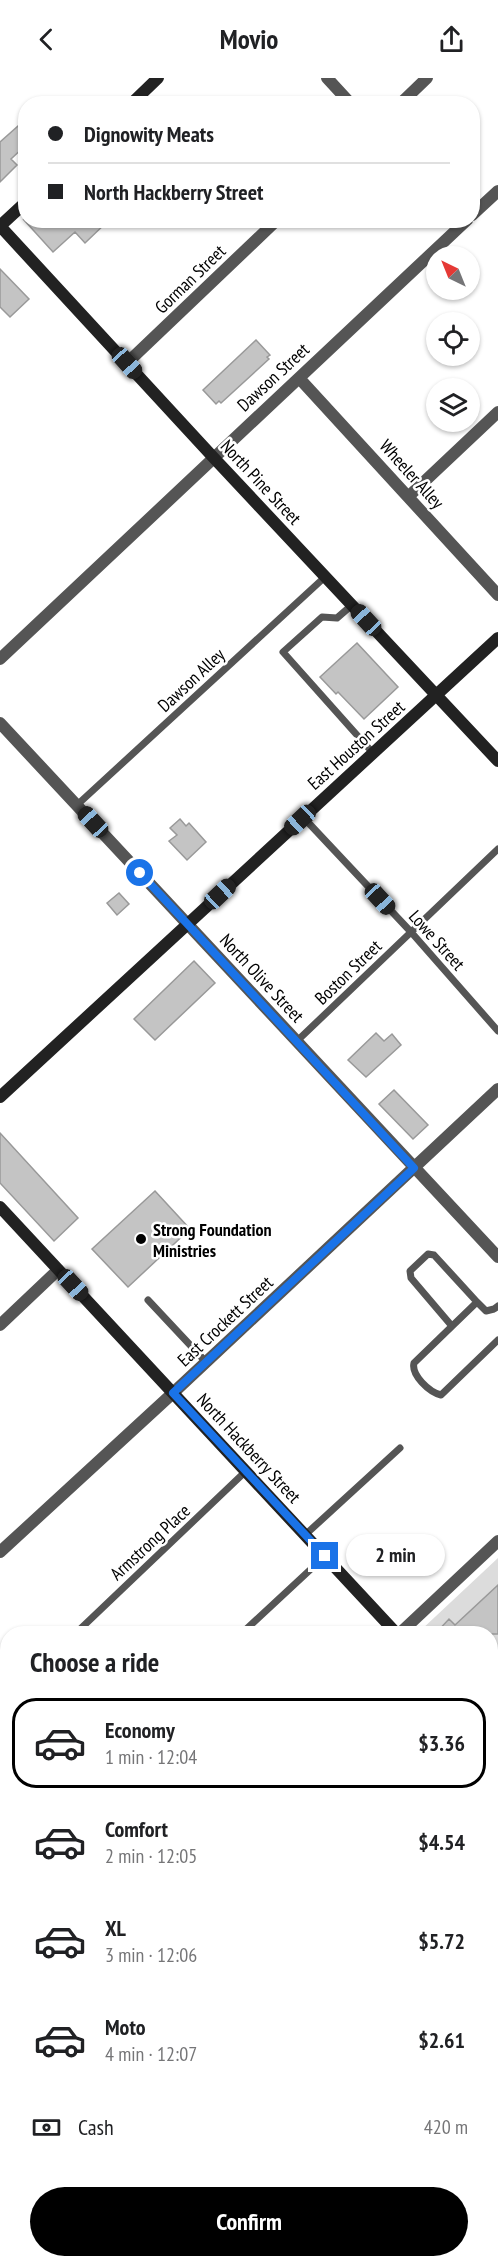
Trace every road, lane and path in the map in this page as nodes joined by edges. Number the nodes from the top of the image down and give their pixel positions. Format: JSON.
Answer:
{"nodes":[{"id":1,"x":158,"y":78,"type":"edge"},
{"id":2,"x":327,"y":78,"type":"edge"},
{"id":3,"x":428,"y":78,"type":"edge"},
{"id":4,"x":139,"y":96,"type":"edge"},
{"id":5,"x":344,"y":96,"type":"edge"},
{"id":6,"x":409,"y":96,"type":"edge"},
{"id":7,"x":497,"y":193,"type":"edge"},
{"id":8,"x":480,"y":208,"type":"edge"},
{"id":9,"x":18,"y":209,"type":"edge"},
{"id":10,"x":0,"y":226,"type":"edge"},
{"id":11,"x":269,"y":228,"type":"edge"},
{"id":12,"x":458,"y":228,"type":"edge"},
{"id":13,"x":127,"y":363,"type":"junction"},
{"id":14,"x":299,"y":378,"type":"junction"},
{"id":15,"x":498,"y":412,"type":"edge"},
{"id":16,"x":213,"y":458,"type":"junction"},
{"id":17,"x":409,"y":496,"type":"junction"},
{"id":18,"x":326,"y":576,"type":"junction"},
{"id":19,"x":498,"y":595,"type":"edge"},
{"id":20,"x":352,"y":605,"type":"junction"},
{"id":21,"x":498,"y":638,"type":"edge"},
{"id":22,"x":0,"y":658,"type":"edge"},
{"id":23,"x":437,"y":696,"type":"junction"},
{"id":24,"x":0,"y":723,"type":"edge"},
{"id":25,"x":373,"y":753,"type":"junction"},
{"id":26,"x":498,"y":761,"type":"edge"},
{"id":27,"x":77,"y":806,"type":"junction"},
{"id":28,"x":303,"y":817,"type":"junction"},
{"id":29,"x":498,"y":849,"type":"edge"},
{"id":30,"x":188,"y":924,"type":"junction"},
{"id":31,"x":411,"y":932,"type":"junction"},
{"id":32,"x":498,"y":1032,"type":"edge"},
{"id":33,"x":297,"y":1041,"type":"junction"},
{"id":34,"x":498,"y":1089,"type":"edge"},
{"id":35,"x":0,"y":1097,"type":"edge"},
{"id":36,"x":414,"y":1168,"type":"junction"},
{"id":37,"x":0,"y":1207,"type":"edge"},
{"id":38,"x":498,"y":1257,"type":"edge"},
{"id":39,"x":58,"y":1270,"type":"junction"},
{"id":40,"x":148,"y":1300,"type":"dead end"},
{"id":41,"x":477,"y":1302,"type":"junction"},
{"id":42,"x":498,"y":1306,"type":"edge"},
{"id":43,"x":0,"y":1325,"type":"edge"},
{"id":44,"x":451,"y":1325,"type":"junction"},
{"id":45,"x":498,"y":1340,"type":"edge"},
{"id":46,"x":206,"y":1362,"type":"junction"},
{"id":47,"x":173,"y":1393,"type":"junction"},
{"id":48,"x":400,"y":1448,"type":"dead end"},
{"id":49,"x":246,"y":1471,"type":"junction"},
{"id":50,"x":305,"y":1534,"type":"junction"},
{"id":51,"x":498,"y":1541,"type":"edge"},
{"id":52,"x":0,"y":1551,"type":"edge"},
{"id":53,"x":325,"y":1556,"type":"junction"},
{"id":54,"x":83,"y":1626,"type":"edge"},
{"id":55,"x":250,"y":1626,"type":"edge"},
{"id":56,"x":391,"y":1626,"type":"edge"},
{"id":57,"x":407,"y":1626,"type":"edge"}],
"edges":[{"from":1,"to":4,"type":"main road"},
{"from":2,"to":5,"type":"street"},
{"from":3,"to":6,"type":"street"},
{"from":7,"to":8,"type":"street"},
{"from":9,"to":10,"type":"main road"},
{"from":10,"to":13,"type":"main road","name":"North Pine Street"},
{"from":11,"to":13,"type":"street","name":"Gorman Street"},
{"from":12,"to":14,"type":"street","name":"Dawson Street"},
{"from":13,"to":16,"type":"main road","name":"North Pine Street"},
{"from":14,"to":16,"type":"street","name":"Dawson Street"},
{"from":14,"to":17,"type":"street","name":"Wheeler Alley"},
{"from":15,"to":17,"type":"street"},
{"from":16,"to":18,"type":"main road","name":"North Pine Street"},
{"from":16,"to":22,"type":"street","name":"Dawson Street"},
{"from":17,"to":19,"type":"street","name":"Wheeler Alley"},
{"from":18,"to":20,"type":"main road","name":"North Pine Street"},
{"from":18,"to":27,"type":"lane","name":"Dawson Alley"},
{"from":20,"to":23,"type":"main road","name":"North Pine Street"},
{"from":20,"to":25,"type":"lane"},
{"from":21,"to":23,"type":"main road","name":"East Houston Street"},
{"from":23,"to":25,"type":"main road","name":"East Houston Street"},
{"from":23,"to":26,"type":"main road","name":"North Pine Street"},
{"from":24,"to":27,"type":"street","name":"North Olive Street"},
{"from":25,"to":28,"type":"main road","name":"East Houston Street"},
{"from":27,"to":30,"type":"street","name":"North Olive Street"},
{"from":28,"to":30,"type":"main road","name":"East Houston Street"},
{"from":28,"to":31,"type":"lane","name":"Lowe Street"},
{"from":29,"to":31,"type":"lane","name":"Boston Street"},
{"from":30,"to":33,"type":"street","name":"North Olive Street"},
{"from":30,"to":35,"type":"main road","name":"East Houston Street"},
{"from":31,"to":32,"type":"lane","name":"Lowe Street"},
{"from":31,"to":33,"type":"lane","name":"Boston Street"},
{"from":33,"to":36,"type":"street","name":"North Olive Street"},
{"from":34,"to":36,"type":"street","name":"East Crockett Street"},
{"from":36,"to":38,"type":"street","name":"North Olive Street"},
{"from":36,"to":46,"type":"street","name":"East Crockett Street"},
{"from":37,"to":39,"type":"main road","name":"North Hackberry Street"},
{"from":39,"to":43,"type":"street"},
{"from":39,"to":47,"type":"main road","name":"North Hackberry Street"},
{"from":40,"to":46,"type":"lane"},
{"from":41,"to":42,"type":"lane"},
{"from":41,"to":44,"type":"lane"},
{"from":41,"to":44,"type":"lane"},
{"from":44,"to":45,"type":"lane"},
{"from":46,"to":47,"type":"street","name":"East Crockett Street"},
{"from":47,"to":49,"type":"main road","name":"North Hackberry Street"},
{"from":47,"to":52,"type":"street","name":"East Crockett Street"},
{"from":48,"to":50,"type":"lane"},
{"from":49,"to":50,"type":"main road","name":"North Hackberry Street"},
{"from":49,"to":54,"type":"lane","name":"Armstrong Place"},
{"from":50,"to":53,"type":"main road","name":"North Hackberry Street"},
{"from":51,"to":57,"type":"street"},
{"from":53,"to":55,"type":"lane"},
{"from":53,"to":56,"type":"main road","name":"North Hackberry Street"}]}
